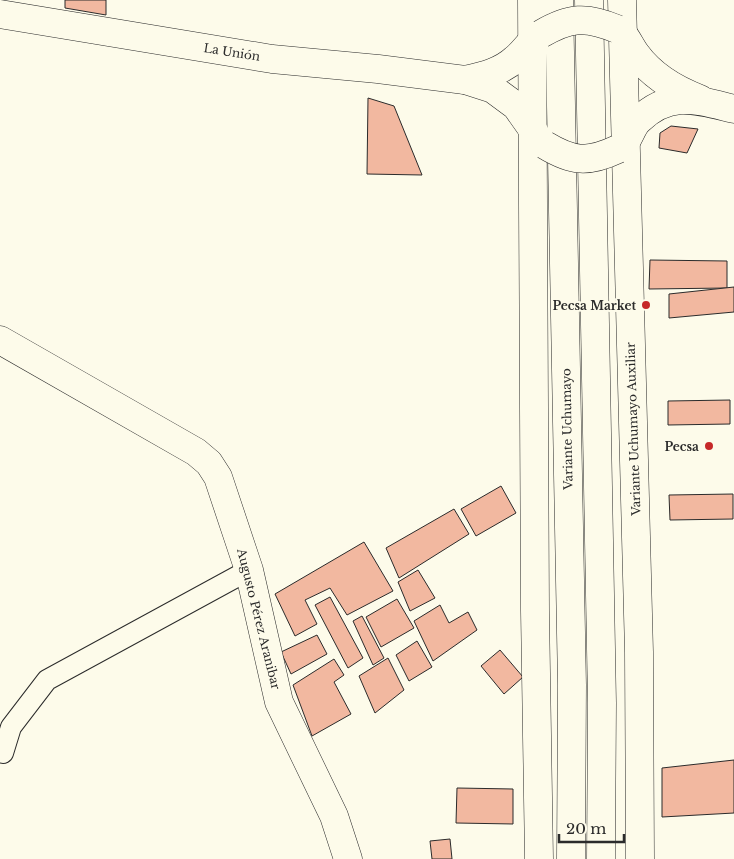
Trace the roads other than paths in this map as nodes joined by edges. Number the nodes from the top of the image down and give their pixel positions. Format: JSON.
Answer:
{"nodes":[{"id":1,"x":532,"y":0,"type":"edge"},
{"id":2,"x":558,"y":0,"type":"edge"},
{"id":3,"x":589,"y":0,"type":"edge"},
{"id":4,"x":622,"y":0,"type":"edge"},
{"id":5,"x":5,"y":10,"type":"edge"},
{"id":6,"x":620,"y":30,"type":"junction"},
{"id":7,"x":537,"y":36,"type":"junction"},
{"id":8,"x":465,"y":80,"type":"junction"},
{"id":9,"x":706,"y":102,"type":"junction"},
{"id":10,"x":734,"y":109,"type":"edge"},
{"id":11,"x":539,"y":137,"type":"junction"},
{"id":12,"x":621,"y":146,"type":"junction"},
{"id":13,"x":0,"y":340,"type":"edge"},
{"id":14,"x":249,"y":570,"type":"junction"},
{"id":15,"x":3,"y":753,"type":"dead end"},
{"id":16,"x":348,"y":859,"type":"edge"},
{"id":17,"x":539,"y":859,"type":"edge"},
{"id":18,"x":571,"y":859,"type":"edge"},
{"id":19,"x":602,"y":859,"type":"edge"},
{"id":20,"x":640,"y":859,"type":"edge"}],
"edges":[{"from":1,"to":7,"type":"main road"},
{"from":2,"to":18,"type":"main road","name":"Variante Uchumayo"},
{"from":3,"to":19,"type":"main road"},
{"from":4,"to":6,"type":"main road","name":"Variante Uchumayo Auxiliar"},
{"from":5,"to":8,"type":"main road","name":"La Unión"},
{"from":6,"to":7,"type":"main road","bridge":true},
{"from":6,"to":9,"type":"main road"},
{"from":6,"to":12,"type":"main road","name":"Variante Uchumayo Auxiliar"},
{"from":7,"to":8,"type":"main road","name":"La Unión"},
{"from":7,"to":11,"type":"main road"},
{"from":8,"to":11,"type":"main road","name":"La Unión"},
{"from":9,"to":10,"type":"main road"},
{"from":9,"to":12,"type":"main road"},
{"from":11,"to":12,"type":"main road","bridge":true},
{"from":11,"to":17,"type":"main road"},
{"from":12,"to":20,"type":"main road","name":"Variante Uchumayo Auxiliar"},
{"from":13,"to":14,"type":"main road","name":"Augusto Pérez Aranibar"},
{"from":14,"to":15,"type":"street"},
{"from":14,"to":16,"type":"main road","name":"Augusto Pérez Aranibar"}]}
